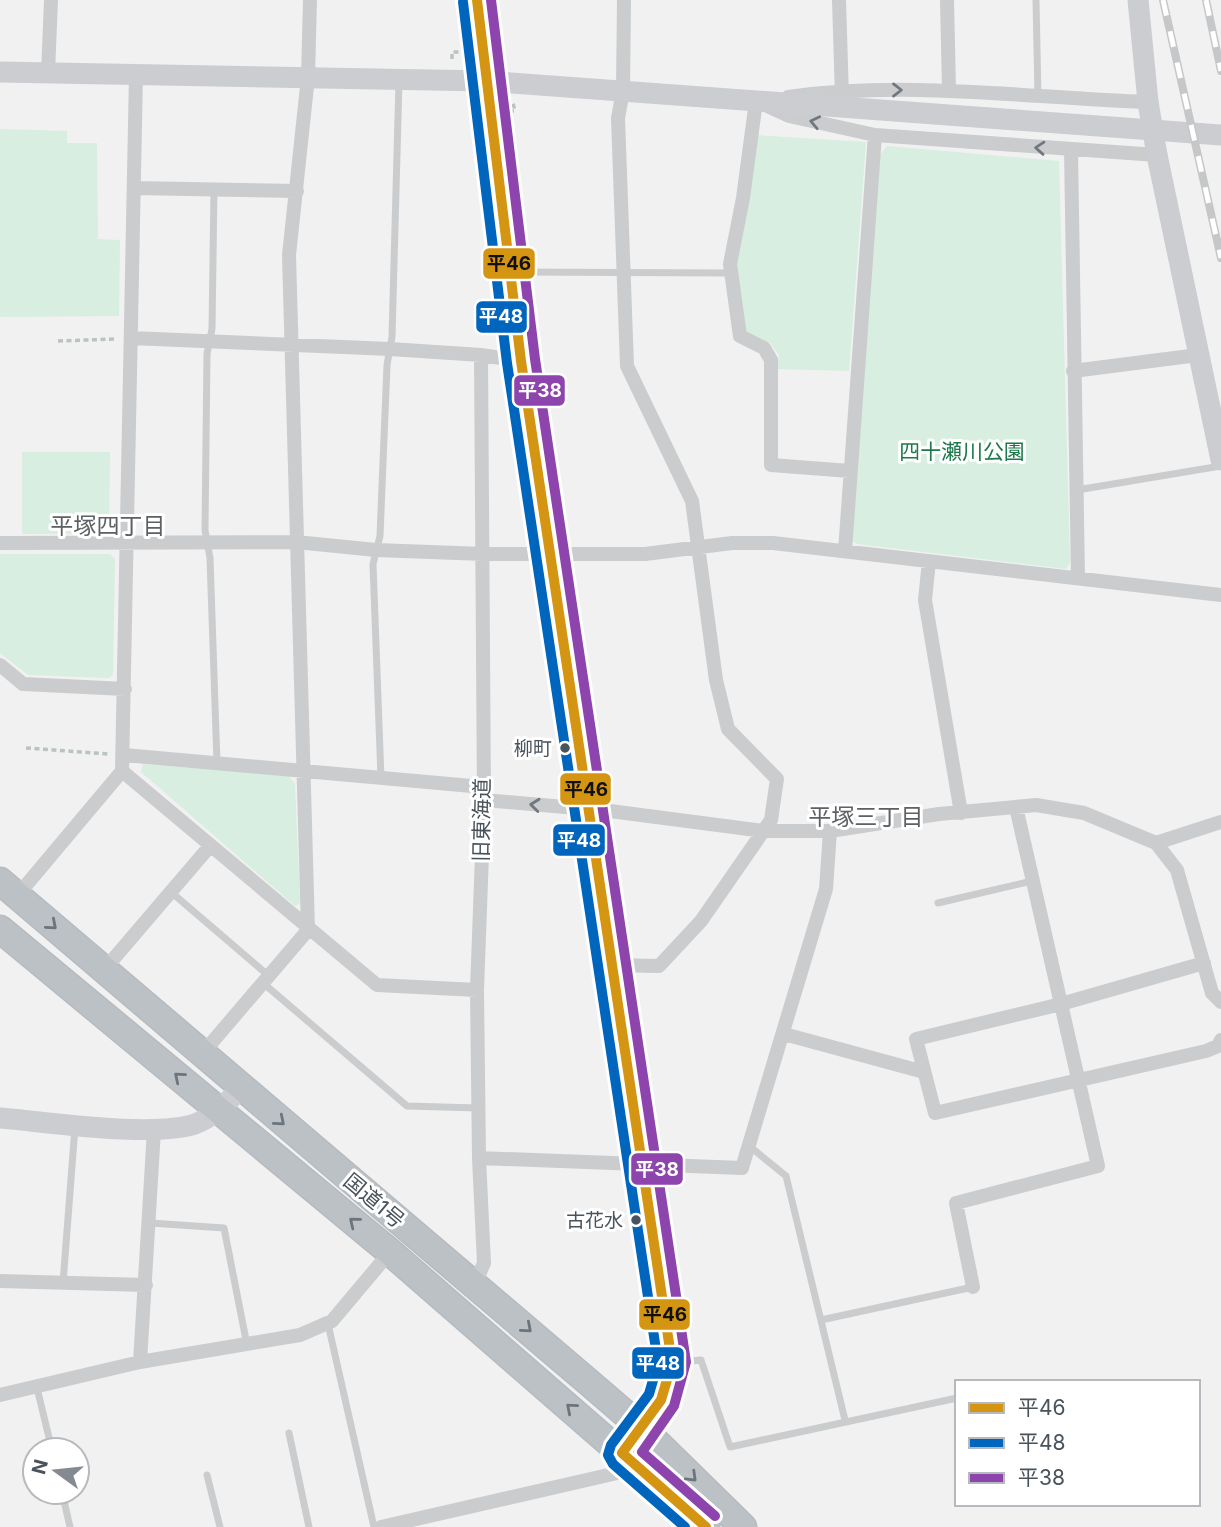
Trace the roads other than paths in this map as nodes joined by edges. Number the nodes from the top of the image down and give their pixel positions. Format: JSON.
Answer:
{"nodes":[{"id":1,"x":51,"y":0,"type":"edge"},
{"id":2,"x":310,"y":0,"type":"edge"},
{"id":3,"x":477,"y":0,"type":"edge"},
{"id":4,"x":624,"y":0,"type":"edge"},
{"id":5,"x":839,"y":0,"type":"edge"},
{"id":6,"x":947,"y":0,"type":"edge"},
{"id":7,"x":1036,"y":0,"type":"edge"},
{"id":8,"x":1138,"y":0,"type":"edge"},
{"id":9,"x":0,"y":72,"type":"edge"},
{"id":10,"x":48,"y":73,"type":"junction"},
{"id":11,"x":136,"y":75,"type":"junction"},
{"id":12,"x":308,"y":77,"type":"junction"},
{"id":13,"x":399,"y":78,"type":"junction"},
{"id":14,"x":485,"y":81,"type":"junction"},
{"id":15,"x":949,"y":90,"type":"junction"},
{"id":16,"x":623,"y":91,"type":"junction"},
{"id":17,"x":1038,"y":97,"type":"junction"},
{"id":18,"x":842,"y":98,"type":"junction"},
{"id":19,"x":756,"y":101,"type":"junction"},
{"id":20,"x":1148,"y":102,"type":"junction"},
{"id":21,"x":874,"y":135,"type":"junction"},
{"id":22,"x":1221,"y":135,"type":"edge"},
{"id":23,"x":1071,"y":150,"type":"junction"},
{"id":24,"x":1157,"y":155,"type":"junction"},
{"id":25,"x":134,"y":188,"type":"junction"},
{"id":26,"x":214,"y":189,"type":"junction"},
{"id":27,"x":297,"y":191,"type":"junction"},
{"id":28,"x":508,"y":272,"type":"junction"},
{"id":29,"x":623,"y":272,"type":"junction"},
{"id":30,"x":730,"y":273,"type":"junction"},
{"id":31,"x":131,"y":338,"type":"junction"},
{"id":32,"x":209,"y":343,"type":"junction"},
{"id":33,"x":289,"y":346,"type":"junction"},
{"id":34,"x":390,"y":349,"type":"junction"},
{"id":35,"x":481,"y":355,"type":"junction"},
{"id":36,"x":1198,"y":355,"type":"junction"},
{"id":37,"x":521,"y":361,"type":"junction"},
{"id":38,"x":1073,"y":371,"type":"junction"},
{"id":39,"x":1221,"y":460,"type":"edge"},
{"id":40,"x":1221,"y":466,"type":"edge"},
{"id":41,"x":850,"y":471,"type":"junction"},
{"id":42,"x":1077,"y":491,"type":"junction"},
{"id":43,"x":296,"y":542,"type":"junction"},
{"id":44,"x":0,"y":543,"type":"edge"},
{"id":45,"x":207,"y":543,"type":"junction"},
{"id":46,"x":128,"y":544,"type":"junction"},
{"id":47,"x":698,"y":546,"type":"junction"},
{"id":48,"x":376,"y":550,"type":"junction"},
{"id":49,"x":845,"y":551,"type":"junction"},
{"id":50,"x":551,"y":554,"type":"junction"},
{"id":51,"x":484,"y":555,"type":"junction"},
{"id":52,"x":929,"y":561,"type":"junction"},
{"id":53,"x":1078,"y":578,"type":"junction"},
{"id":54,"x":1221,"y":596,"type":"edge"},
{"id":55,"x":0,"y":666,"type":"edge"},
{"id":56,"x":125,"y":689,"type":"junction"},
{"id":57,"x":124,"y":755,"type":"junction"},
{"id":58,"x":217,"y":764,"type":"junction"},
{"id":59,"x":122,"y":771,"type":"junction"},
{"id":60,"x":305,"y":772,"type":"junction"},
{"id":61,"x":381,"y":778,"type":"junction"},
{"id":62,"x":483,"y":793,"type":"junction"},
{"id":63,"x":1016,"y":807,"type":"junction"},
{"id":64,"x":587,"y":809,"type":"junction"},
{"id":65,"x":961,"y":813,"type":"junction"},
{"id":66,"x":1221,"y":822,"type":"edge"},
{"id":67,"x":764,"y":831,"type":"junction"},
{"id":68,"x":830,"y":831,"type":"junction"},
{"id":69,"x":1156,"y":843,"type":"junction"},
{"id":70,"x":210,"y":846,"type":"junction"},
{"id":71,"x":1033,"y":881,"type":"junction"},
{"id":72,"x":9,"y":888,"type":"edge"},
{"id":73,"x":171,"y":892,"type":"junction"},
{"id":74,"x":938,"y":903,"type":"dead end"},
{"id":75,"x":0,"y":929,"type":"edge"},
{"id":76,"x":308,"y":930,"type":"junction"},
{"id":77,"x":1204,"y":963,"type":"junction"},
{"id":78,"x":610,"y":965,"type":"junction"},
{"id":79,"x":104,"y":970,"type":"junction"},
{"id":80,"x":267,"y":980,"type":"junction"},
{"id":81,"x":477,"y":990,"type":"junction"},
{"id":82,"x":1221,"y":1002,"type":"edge"},
{"id":83,"x":1061,"y":1004,"type":"junction"},
{"id":84,"x":784,"y":1034,"type":"junction"},
{"id":85,"x":1221,"y":1040,"type":"edge"},
{"id":86,"x":202,"y":1054,"type":"junction"},
{"id":87,"x":925,"y":1072,"type":"junction"},
{"id":88,"x":1079,"y":1081,"type":"junction"},
{"id":89,"x":241,"y":1088,"type":"junction"},
{"id":90,"x":478,"y":1108,"type":"junction"},
{"id":91,"x":219,"y":1111,"type":"junction"},
{"id":92,"x":0,"y":1118,"type":"edge"},
{"id":93,"x":75,"y":1124,"type":"junction"},
{"id":94,"x":154,"y":1130,"type":"junction"},
{"id":95,"x":748,"y":1145,"type":"junction"},
{"id":96,"x":479,"y":1158,"type":"junction"},
{"id":97,"x":640,"y":1164,"type":"junction"},
{"id":98,"x":150,"y":1223,"type":"junction"},
{"id":99,"x":390,"y":1252,"type":"junction"},
{"id":100,"x":0,"y":1282,"type":"edge"},
{"id":101,"x":63,"y":1283,"type":"junction"},
{"id":102,"x":475,"y":1284,"type":"junction"},
{"id":103,"x":146,"y":1285,"type":"junction"},
{"id":104,"x":972,"y":1287,"type":"joint"},
{"id":105,"x":821,"y":1321,"type":"junction"},
{"id":106,"x":328,"y":1324,"type":"junction"},
{"id":107,"x":247,"y":1345,"type":"junction"},
{"id":108,"x":140,"y":1362,"type":"junction"},
{"id":109,"x":672,"y":1363,"type":"junction"},
{"id":110,"x":37,"y":1388,"type":"junction"},
{"id":111,"x":0,"y":1395,"type":"edge"},
{"id":112,"x":955,"y":1398,"type":"edge"},
{"id":113,"x":845,"y":1420,"type":"junction"},
{"id":114,"x":643,"y":1429,"type":"junction"},
{"id":115,"x":289,"y":1433,"type":"dead end"},
{"id":116,"x":49,"y":1436,"type":"edge"},
{"id":117,"x":631,"y":1461,"type":"junction"},
{"id":118,"x":207,"y":1475,"type":"dead end"},
{"id":119,"x":65,"y":1506,"type":"edge"},
{"id":120,"x":70,"y":1527,"type":"edge"},
{"id":121,"x":220,"y":1527,"type":"edge"},
{"id":122,"x":309,"y":1527,"type":"edge"},
{"id":123,"x":374,"y":1527,"type":"edge"},
{"id":124,"x":381,"y":1527,"type":"edge"},
{"id":125,"x":706,"y":1527,"type":"edge"},
{"id":126,"x":743,"y":1527,"type":"edge"}],
"edges":[{"from":1,"to":10,"type":"street"},
{"from":2,"to":12,"type":"street"},
{"from":3,"to":14,"type":"street"},
{"from":4,"to":16,"type":"street"},
{"from":5,"to":18,"type":"street"},
{"from":6,"to":15,"type":"street"},
{"from":7,"to":17,"type":"lane"},
{"from":8,"to":20,"type":"street"},
{"from":9,"to":10,"type":"street"},
{"from":10,"to":11,"type":"street"},
{"from":11,"to":12,"type":"street"},
{"from":11,"to":25,"type":"street"},
{"from":12,"to":13,"type":"street"},
{"from":12,"to":27,"type":"street"},
{"from":13,"to":14,"type":"street"},
{"from":13,"to":34,"type":"lane"},
{"from":14,"to":16,"type":"street"},
{"from":14,"to":28,"type":"street"},
{"from":15,"to":17,"type":"street"},
{"from":18,"to":15,"type":"street","one_way":true},
{"from":16,"to":19,"type":"street"},
{"from":16,"to":29,"type":"street"},
{"from":17,"to":20,"type":"street"},
{"from":18,"to":19,"type":"street"},
{"from":18,"to":22,"type":"street"},
{"from":21,"to":19,"type":"street","one_way":true},
{"from":19,"to":30,"type":"street"},
{"from":20,"to":24,"type":"street","bridge":true},
{"from":23,"to":21,"type":"street","one_way":true},
{"from":21,"to":41,"type":"street"},
{"from":23,"to":24,"type":"street"},
{"from":23,"to":38,"type":"street"},
{"from":24,"to":36,"type":"street"},
{"from":25,"to":26,"type":"street"},
{"from":25,"to":31,"type":"street"},
{"from":26,"to":27,"type":"street"},
{"from":26,"to":32,"type":"lane"},
{"from":27,"to":33,"type":"street"},
{"from":28,"to":29,"type":"lane"},
{"from":28,"to":37,"type":"street"},
{"from":29,"to":30,"type":"lane"},
{"from":29,"to":47,"type":"street"},
{"from":30,"to":41,"type":"street"},
{"from":31,"to":32,"type":"street"},
{"from":31,"to":46,"type":"street"},
{"from":32,"to":33,"type":"street"},
{"from":32,"to":45,"type":"lane"},
{"from":33,"to":34,"type":"street"},
{"from":33,"to":43,"type":"street"},
{"from":34,"to":35,"type":"street"},
{"from":34,"to":48,"type":"lane"},
{"from":35,"to":37,"type":"street"},
{"from":35,"to":51,"type":"street","name":"旧東海道"},
{"from":36,"to":38,"type":"street"},
{"from":36,"to":39,"type":"street"},
{"from":37,"to":50,"type":"street"},
{"from":38,"to":42,"type":"street"},
{"from":40,"to":42,"type":"lane"},
{"from":41,"to":49,"type":"street"},
{"from":42,"to":53,"type":"street"},
{"from":43,"to":45,"type":"street"},
{"from":43,"to":48,"type":"street"},
{"from":43,"to":60,"type":"street"},
{"from":44,"to":46,"type":"street"},
{"from":45,"to":46,"type":"street"},
{"from":45,"to":58,"type":"lane"},
{"from":46,"to":56,"type":"street"},
{"from":47,"to":49,"type":"street"},
{"from":47,"to":50,"type":"street"},
{"from":47,"to":67,"type":"street"},
{"from":48,"to":51,"type":"street"},
{"from":48,"to":61,"type":"lane"},
{"from":49,"to":52,"type":"street"},
{"from":50,"to":51,"type":"street"},
{"from":50,"to":64,"type":"street"},
{"from":51,"to":62,"type":"street","name":"旧東海道"},
{"from":52,"to":53,"type":"street"},
{"from":52,"to":65,"type":"street"},
{"from":53,"to":54,"type":"street"},
{"from":55,"to":56,"type":"street"},
{"from":56,"to":57,"type":"street"},
{"from":57,"to":58,"type":"street"},
{"from":57,"to":59,"type":"street"},
{"from":58,"to":60,"type":"street"},
{"from":59,"to":70,"type":"street"},
{"from":59,"to":72,"type":"street"},
{"from":60,"to":61,"type":"street"},
{"from":60,"to":76,"type":"street"},
{"from":61,"to":62,"type":"street"},
{"from":64,"to":62,"type":"street","one_way":true},
{"from":62,"to":81,"type":"street","name":"旧東海道"},
{"from":63,"to":65,"type":"street"},
{"from":63,"to":69,"type":"street"},
{"from":63,"to":71,"type":"street"},
{"from":64,"to":67,"type":"street"},
{"from":64,"to":78,"type":"street"},
{"from":65,"to":68,"type":"street"},
{"from":66,"to":69,"type":"street"},
{"from":67,"to":68,"type":"street"},
{"from":67,"to":78,"type":"street"},
{"from":68,"to":84,"type":"street"},
{"from":69,"to":77,"type":"street"},
{"from":70,"to":73,"type":"street"},
{"from":70,"to":76,"type":"street"},
{"from":71,"to":74,"type":"lane"},
{"from":71,"to":83,"type":"street"},
{"from":72,"to":79,"type":"highway","name":"国道1号","one_way":true},
{"from":73,"to":79,"type":"street"},
{"from":73,"to":80,"type":"lane"},
{"from":91,"to":75,"type":"highway","name":"国道1号","one_way":true},
{"from":76,"to":80,"type":"street"},
{"from":76,"to":81,"type":"street"},
{"from":77,"to":82,"type":"street"},
{"from":77,"to":83,"type":"street"},
{"from":78,"to":97,"type":"street"},
{"from":79,"to":86,"type":"highway","name":"国道1号"},
{"from":80,"to":86,"type":"street"},
{"from":80,"to":90,"type":"lane"},
{"from":81,"to":90,"type":"street","name":"旧東海道"},
{"from":83,"to":87,"type":"street"},
{"from":83,"to":88,"type":"street"},
{"from":84,"to":87,"type":"street"},
{"from":84,"to":95,"type":"street"},
{"from":85,"to":88,"type":"street"},
{"from":86,"to":89,"type":"highway","name":"国道1号"},
{"from":87,"to":88,"type":"street"},
{"from":88,"to":104,"type":"street"},
{"from":89,"to":91,"type":"street"},
{"from":89,"to":102,"type":"highway","name":"国道1号","one_way":true},
{"from":90,"to":96,"type":"street","name":"旧東海道"},
{"from":91,"to":94,"type":"street"},
{"from":99,"to":91,"type":"highway","name":"国道1号","one_way":true},
{"from":92,"to":93,"type":"street"},
{"from":93,"to":94,"type":"street"},
{"from":93,"to":101,"type":"lane"},
{"from":94,"to":98,"type":"street"},
{"from":95,"to":97,"type":"street"},
{"from":95,"to":105,"type":"lane"},
{"from":96,"to":97,"type":"street"},
{"from":96,"to":102,"type":"street","name":"旧東海道"},
{"from":97,"to":109,"type":"street"},
{"from":98,"to":103,"type":"street"},
{"from":98,"to":107,"type":"lane"},
{"from":99,"to":106,"type":"street"},
{"from":117,"to":99,"type":"highway","name":"国道1号","one_way":true},
{"from":100,"to":101,"type":"street"},
{"from":101,"to":103,"type":"street"},
{"from":102,"to":114,"type":"highway","name":"国道1号","one_way":true},
{"from":103,"to":108,"type":"street"},
{"from":104,"to":105,"type":"lane"},
{"from":105,"to":113,"type":"lane"},
{"from":106,"to":107,"type":"street"},
{"from":106,"to":123,"type":"lane"},
{"from":107,"to":108,"type":"street"},
{"from":108,"to":110,"type":"street"},
{"from":109,"to":113,"type":"lane"},
{"from":109,"to":114,"type":"street"},
{"from":110,"to":111,"type":"street"},
{"from":110,"to":116,"type":"lane"},
{"from":112,"to":113,"type":"lane"},
{"from":114,"to":117,"type":"street"},
{"from":114,"to":126,"type":"highway","name":"国道1号","one_way":true},
{"from":115,"to":122,"type":"lane"},
{"from":117,"to":124,"type":"street"},
{"from":117,"to":125,"type":"highway","name":"国道1号"},
{"from":118,"to":121,"type":"lane"},
{"from":119,"to":120,"type":"lane"}]}
